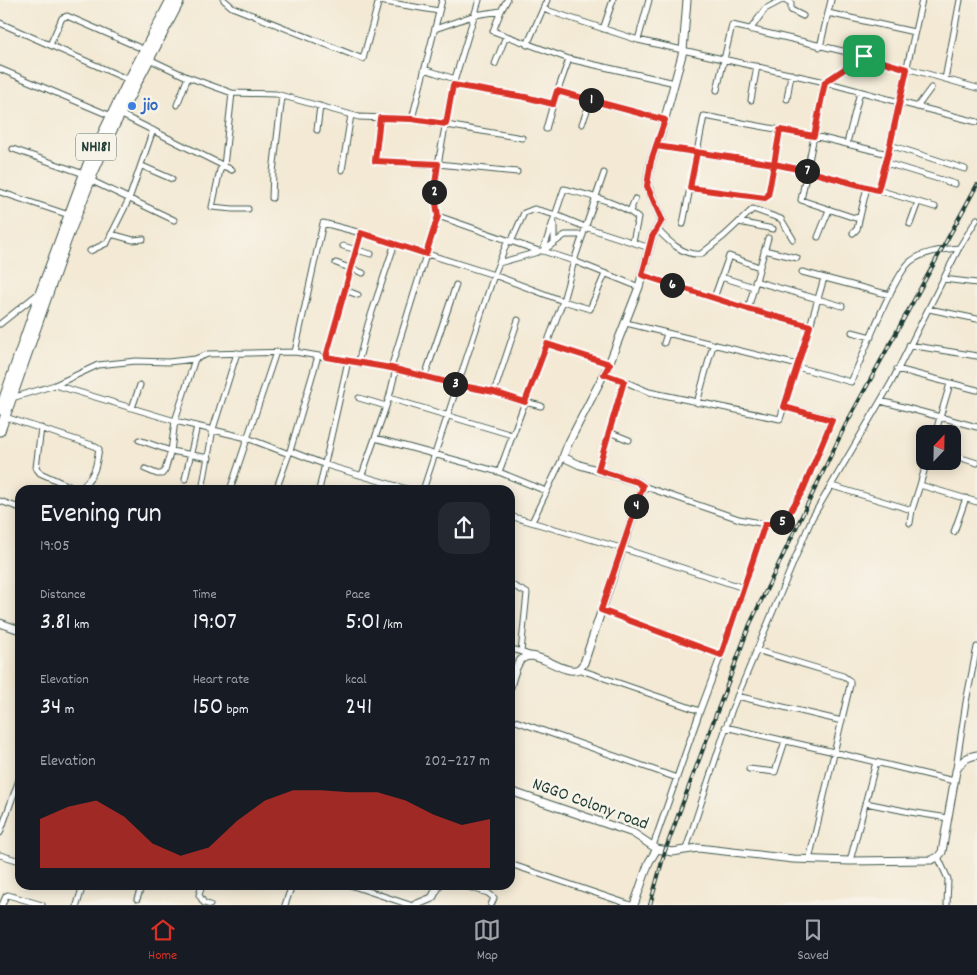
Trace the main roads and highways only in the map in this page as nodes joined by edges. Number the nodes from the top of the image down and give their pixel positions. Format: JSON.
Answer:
{"nodes":[{"id":1,"x":171,"y":0,"type":"edge"},
{"id":2,"x":180,"y":0,"type":"edge"},
{"id":3,"x":147,"y":54,"type":"junction"},
{"id":4,"x":115,"y":115,"type":"junction"},
{"id":5,"x":87,"y":177,"type":"junction"},
{"id":6,"x":41,"y":302,"type":"junction"},
{"id":7,"x":6,"y":395,"type":"edge"},
{"id":8,"x":2,"y":413,"type":"edge"},
{"id":9,"x":0,"y":431,"type":"edge"}],
"edges":[{"from":1,"to":3,"type":"highway","number":"NH181"},
{"from":2,"to":3,"type":"highway","number":"NH181"},
{"from":3,"to":4,"type":"highway","number":"NH181"},
{"from":3,"to":4,"type":"highway","number":"NH181"},
{"from":4,"to":5,"type":"highway","number":"NH181"},
{"from":5,"to":6,"type":"highway","number":"NH181"},
{"from":5,"to":6,"type":"highway","number":"NH181"},
{"from":6,"to":7,"type":"highway","number":"NH181"},
{"from":7,"to":8,"type":"highway","number":"NH181"},
{"from":8,"to":9,"type":"highway","number":"NH181"}]}
